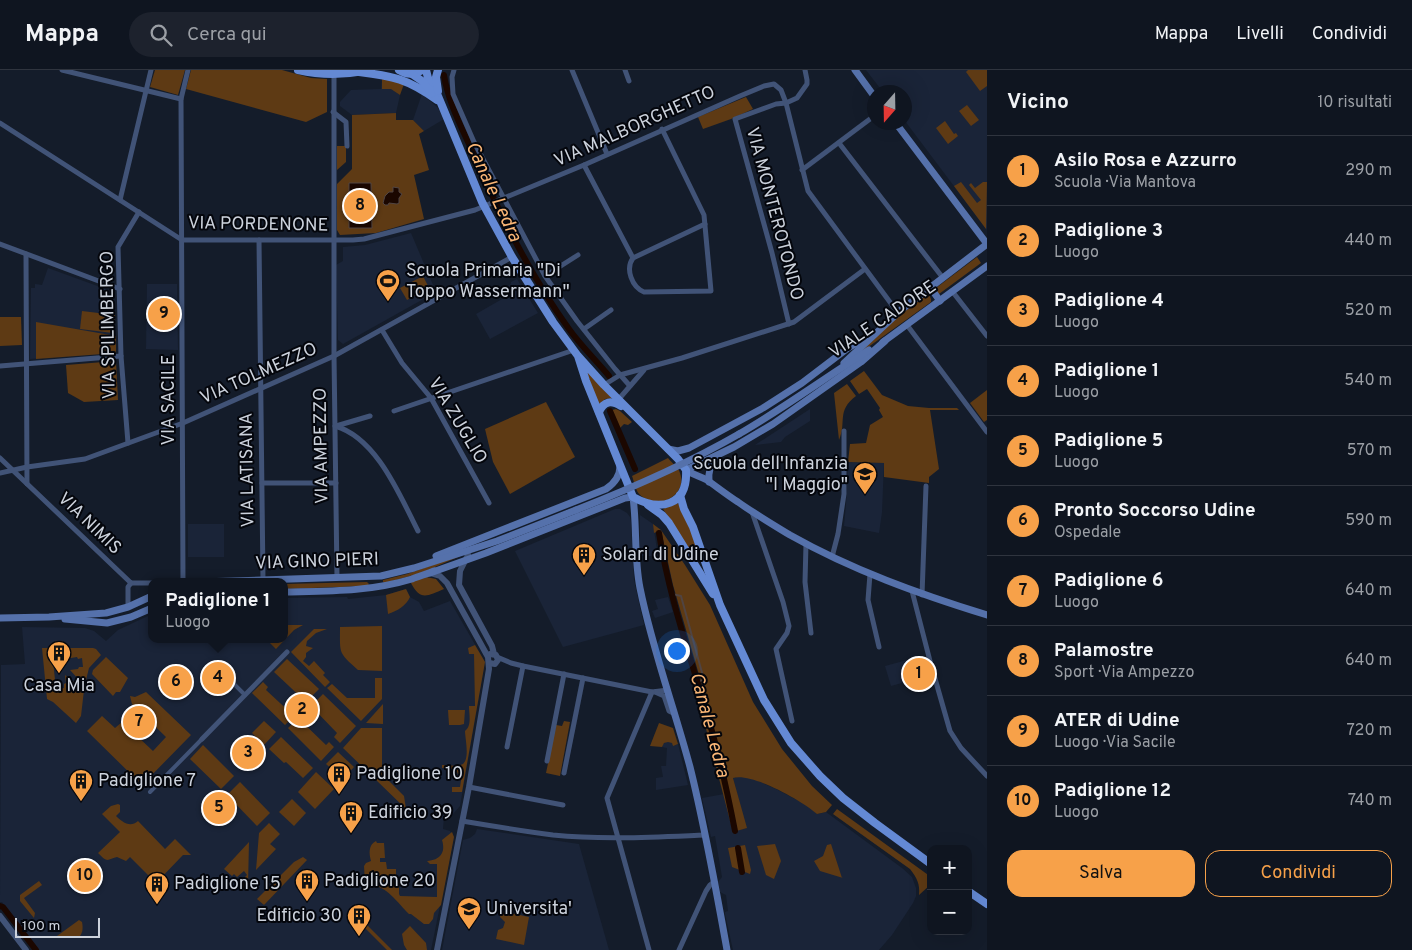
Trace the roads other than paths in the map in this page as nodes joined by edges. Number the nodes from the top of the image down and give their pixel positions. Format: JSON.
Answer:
{"nodes":[{"id":1,"x":62,"y":70,"type":"edge"},
{"id":2,"x":151,"y":70,"type":"edge"},
{"id":3,"x":188,"y":70,"type":"edge"},
{"id":4,"x":298,"y":70,"type":"edge"},
{"id":5,"x":371,"y":70,"type":"edge"},
{"id":6,"x":399,"y":70,"type":"edge"},
{"id":7,"x":424,"y":70,"type":"edge"},
{"id":8,"x":438,"y":70,"type":"edge"},
{"id":9,"x":454,"y":70,"type":"edge"},
{"id":10,"x":572,"y":70,"type":"edge"},
{"id":11,"x":625,"y":70,"type":"edge"},
{"id":12,"x":805,"y":70,"type":"edge"},
{"id":13,"x":855,"y":70,"type":"edge"},
{"id":14,"x":359,"y":72,"type":"junction"},
{"id":15,"x":334,"y":74,"type":"junction"},
{"id":16,"x":412,"y":74,"type":"junction"},
{"id":17,"x":629,"y":81,"type":"dead end"},
{"id":18,"x":867,"y":86,"type":"edge"},
{"id":19,"x":146,"y":90,"type":"junction"},
{"id":20,"x":438,"y":98,"type":"junction"},
{"id":21,"x":181,"y":99,"type":"junction"},
{"id":22,"x":786,"y":104,"type":"junction"},
{"id":23,"x":333,"y":112,"type":"junction"},
{"id":24,"x":867,"y":121,"type":"edge"},
{"id":25,"x":0,"y":123,"type":"edge"},
{"id":26,"x":662,"y":129,"type":"junction"},
{"id":27,"x":901,"y":130,"type":"edge"},
{"id":28,"x":839,"y":143,"type":"junction"},
{"id":29,"x":347,"y":146,"type":"dead end"},
{"id":30,"x":607,"y":154,"type":"junction"},
{"id":31,"x":584,"y":165,"type":"junction"},
{"id":32,"x":802,"y":170,"type":"junction"},
{"id":33,"x":501,"y":199,"type":"junction"},
{"id":34,"x":120,"y":200,"type":"junction"},
{"id":35,"x":487,"y":205,"type":"junction"},
{"id":36,"x":139,"y":212,"type":"junction"},
{"id":37,"x":705,"y":224,"type":"junction"},
{"id":38,"x":182,"y":240,"type":"junction"},
{"id":39,"x":259,"y":240,"type":"junction"},
{"id":40,"x":334,"y":240,"type":"junction"},
{"id":41,"x":0,"y":244,"type":"edge"},
{"id":42,"x":987,"y":244,"type":"edge"},
{"id":43,"x":26,"y":254,"type":"junction"},
{"id":44,"x":578,"y":255,"type":"dead end"},
{"id":45,"x":512,"y":257,"type":"junction"},
{"id":46,"x":633,"y":258,"type":"junction"},
{"id":47,"x":987,"y":266,"type":"edge"},
{"id":48,"x":865,"y":269,"type":"junction"},
{"id":49,"x":545,"y":276,"type":"junction"},
{"id":50,"x":943,"y":278,"type":"junction"},
{"id":51,"x":929,"y":288,"type":"junction"},
{"id":52,"x":120,"y":289,"type":"junction"},
{"id":53,"x":952,"y":291,"type":"junction"},
{"id":54,"x":938,"y":302,"type":"junction"},
{"id":55,"x":611,"y":310,"type":"dead end"},
{"id":56,"x":898,"y":313,"type":"junction"},
{"id":57,"x":789,"y":324,"type":"junction"},
{"id":58,"x":907,"y":325,"type":"junction"},
{"id":59,"x":584,"y":329,"type":"junction"},
{"id":60,"x":382,"y":330,"type":"junction"},
{"id":61,"x":874,"y":334,"type":"junction"},
{"id":62,"x":987,"y":336,"type":"edge"},
{"id":63,"x":885,"y":340,"type":"junction"},
{"id":64,"x":576,"y":353,"type":"junction"},
{"id":65,"x":121,"y":356,"type":"junction"},
{"id":66,"x":334,"y":356,"type":"junction"},
{"id":67,"x":27,"y":364,"type":"junction"},
{"id":68,"x":0,"y":366,"type":"edge"},
{"id":69,"x":646,"y":369,"type":"junction"},
{"id":70,"x":832,"y":373,"type":"junction"},
{"id":71,"x":620,"y":375,"type":"junction"},
{"id":72,"x":604,"y":386,"type":"junction"},
{"id":73,"x":630,"y":386,"type":"junction"},
{"id":74,"x":260,"y":388,"type":"junction"},
{"id":75,"x":431,"y":398,"type":"junction"},
{"id":76,"x":618,"y":400,"type":"junction"},
{"id":77,"x":763,"y":408,"type":"junction"},
{"id":78,"x":394,"y":411,"type":"dead end"},
{"id":79,"x":629,"y":411,"type":"junction"},
{"id":80,"x":599,"y":412,"type":"junction"},
{"id":81,"x":370,"y":416,"type":"dead end"},
{"id":82,"x":183,"y":422,"type":"junction"},
{"id":83,"x":335,"y":426,"type":"junction"},
{"id":84,"x":986,"y":429,"type":"edge"},
{"id":85,"x":844,"y":430,"type":"dead end"},
{"id":86,"x":716,"y":434,"type":"junction"},
{"id":87,"x":747,"y":440,"type":"junction"},
{"id":88,"x":128,"y":443,"type":"junction"},
{"id":89,"x":668,"y":449,"type":"junction"},
{"id":90,"x":718,"y":456,"type":"junction"},
{"id":91,"x":0,"y":458,"type":"edge"},
{"id":92,"x":620,"y":462,"type":"junction"},
{"id":93,"x":27,"y":467,"type":"junction"},
{"id":94,"x":686,"y":470,"type":"junction"},
{"id":95,"x":14,"y":471,"type":"junction"},
{"id":96,"x":0,"y":473,"type":"edge"},
{"id":97,"x":708,"y":481,"type":"junction"},
{"id":98,"x":262,"y":483,"type":"junction"},
{"id":99,"x":336,"y":483,"type":"junction"},
{"id":100,"x":27,"y":484,"type":"junction"},
{"id":101,"x":685,"y":485,"type":"junction"},
{"id":102,"x":926,"y":486,"type":"dead end"},
{"id":103,"x":598,"y":493,"type":"junction"},
{"id":104,"x":680,"y":495,"type":"junction"},
{"id":105,"x":633,"y":497,"type":"junction"},
{"id":106,"x":489,"y":503,"type":"dead end"},
{"id":107,"x":646,"y":503,"type":"junction"},
{"id":108,"x":602,"y":507,"type":"junction"},
{"id":109,"x":752,"y":512,"type":"junction"},
{"id":110,"x":635,"y":514,"type":"junction"},
{"id":111,"x":418,"y":531,"type":"dead end"},
{"id":112,"x":497,"y":541,"type":"junction"},
{"id":113,"x":806,"y":544,"type":"junction"},
{"id":114,"x":701,"y":550,"type":"junction"},
{"id":115,"x":468,"y":555,"type":"junction"},
{"id":116,"x":688,"y":555,"type":"junction"},
{"id":117,"x":832,"y":557,"type":"junction"},
{"id":118,"x":463,"y":562,"type":"junction"},
{"id":119,"x":424,"y":565,"type":"junction"},
{"id":120,"x":430,"y":573,"type":"junction"},
{"id":121,"x":870,"y":574,"type":"junction"},
{"id":122,"x":377,"y":576,"type":"junction"},
{"id":123,"x":183,"y":578,"type":"edge"},
{"id":124,"x":263,"y":578,"type":"edge"},
{"id":125,"x":337,"y":578,"type":"junction"},
{"id":126,"x":288,"y":579,"type":"edge"},
{"id":127,"x":132,"y":583,"type":"junction"},
{"id":128,"x":148,"y":583,"type":"edge"},
{"id":129,"x":378,"y":587,"type":"junction"},
{"id":130,"x":912,"y":591,"type":"junction"},
{"id":131,"x":288,"y":592,"type":"edge"},
{"id":132,"x":922,"y":595,"type":"junction"},
{"id":133,"x":148,"y":598,"type":"edge"},
{"id":134,"x":720,"y":605,"type":"junction"},
{"id":135,"x":128,"y":606,"type":"junction"},
{"id":136,"x":148,"y":610,"type":"edge"},
{"id":137,"x":106,"y":613,"type":"junction"},
{"id":138,"x":987,"y":615,"type":"edge"},
{"id":139,"x":49,"y":617,"type":"junction"},
{"id":140,"x":0,"y":618,"type":"edge"},
{"id":141,"x":477,"y":621,"type":"junction"},
{"id":142,"x":107,"y":623,"type":"junction"},
{"id":143,"x":470,"y":625,"type":"junction"},
{"id":144,"x":811,"y":633,"type":"dead end"},
{"id":145,"x":879,"y":648,"type":"dead end"},
{"id":146,"x":287,"y":652,"type":"dead end"},
{"id":147,"x":493,"y":659,"type":"junction"},
{"id":148,"x":523,"y":666,"type":"junction"},
{"id":149,"x":564,"y":674,"type":"junction"},
{"id":150,"x":583,"y":678,"type":"junction"},
{"id":151,"x":233,"y":683,"type":"dead end"},
{"id":152,"x":668,"y":690,"type":"junction"},
{"id":153,"x":653,"y":692,"type":"junction"},
{"id":154,"x":245,"y":695,"type":"junction"},
{"id":155,"x":675,"y":714,"type":"junction"},
{"id":156,"x":792,"y":721,"type":"dead end"},
{"id":157,"x":202,"y":739,"type":"joint"},
{"id":158,"x":507,"y":747,"type":"dead end"},
{"id":159,"x":547,"y":761,"type":"dead end"},
{"id":160,"x":564,"y":773,"type":"dead end"},
{"id":161,"x":987,"y":776,"type":"edge"},
{"id":162,"x":469,"y":787,"type":"junction"},
{"id":163,"x":150,"y":792,"type":"dead end"},
{"id":164,"x":563,"y":805,"type":"dead end"},
{"id":165,"x":462,"y":821,"type":"junction"},
{"id":166,"x":705,"y":835,"type":"junction"},
{"id":167,"x":618,"y":837,"type":"junction"},
{"id":168,"x":927,"y":861,"type":"edge"},
{"id":169,"x":714,"y":882,"type":"junction"},
{"id":170,"x":972,"y":894,"type":"edge"},
{"id":171,"x":987,"y":904,"type":"edge"},
{"id":172,"x":0,"y":916,"type":"edge"},
{"id":173,"x":26,"y":950,"type":"edge"},
{"id":174,"x":437,"y":950,"type":"edge"},
{"id":175,"x":649,"y":950,"type":"edge"},
{"id":176,"x":679,"y":950,"type":"edge"},
{"id":177,"x":727,"y":950,"type":"edge"}],
"edges":[{"from":1,"to":19,"type":"street"},
{"from":2,"to":19,"type":"street"},
{"from":3,"to":21,"type":"street","name":"VIA SACILE"},
{"from":4,"to":15,"type":"main road"},
{"from":5,"to":14,"type":"main road"},
{"from":6,"to":16,"type":"main road"},
{"from":7,"to":16,"type":"main road"},
{"from":7,"to":20,"type":"main road"},
{"from":8,"to":20,"type":"main road"},
{"from":9,"to":33,"type":"street"},
{"from":10,"to":30,"type":"street"},
{"from":11,"to":17,"type":"street"},
{"from":12,"to":22,"type":"street","name":"VIA MONTEROTONDO"},
{"from":13,"to":18,"type":"main road"},
{"from":14,"to":15,"type":"main road"},
{"from":14,"to":20,"type":"main road"},
{"from":15,"to":23,"type":"street","name":"VIA AMPEZZO"},
{"from":16,"to":20,"type":"main road"},
{"from":19,"to":21,"type":"street"},
{"from":19,"to":34,"type":"street"},
{"from":20,"to":35,"type":"main road"},
{"from":21,"to":38,"type":"street","name":"VIA SACILE"},
{"from":22,"to":26,"type":"street","name":"VIA MALBORGHETTO"},
{"from":22,"to":32,"type":"street","name":"VIA MALBORGHETTO"},
{"from":22,"to":57,"type":"street","name":"VIA MONTEROTONDO"},
{"from":23,"to":29,"type":"street"},
{"from":23,"to":40,"type":"street","name":"VIA AMPEZZO"},
{"from":24,"to":28,"type":"street"},
{"from":25,"to":34,"type":"street","name":"VIA PORDENONE"},
{"from":26,"to":30,"type":"street","name":"VIA MALBORGHETTO"},
{"from":26,"to":37,"type":"street"},
{"from":27,"to":42,"type":"main road"},
{"from":28,"to":32,"type":"street"},
{"from":28,"to":50,"type":"street"},
{"from":30,"to":31,"type":"street","name":"VIA MALBORGHETTO"},
{"from":31,"to":33,"type":"street","name":"VIA MALBORGHETTO"},
{"from":31,"to":46,"type":"street"},
{"from":32,"to":48,"type":"street","name":"VIA MALBORGHETTO"},
{"from":33,"to":35,"type":"street","name":"VIA MALBORGHETTO"},
{"from":33,"to":49,"type":"street"},
{"from":34,"to":36,"type":"street","name":"VIA PORDENONE"},
{"from":35,"to":40,"type":"street","name":"VIA PORDENONE"},
{"from":35,"to":45,"type":"main road"},
{"from":36,"to":38,"type":"street","name":"VIA PORDENONE"},
{"from":36,"to":52,"type":"street","name":"VIA SPILIMBERGO"},
{"from":37,"to":46,"type":"street"},
{"from":37,"to":46,"type":"street"},
{"from":38,"to":39,"type":"street","name":"VIA PORDENONE"},
{"from":38,"to":82,"type":"street","name":"VIA SACILE"},
{"from":39,"to":40,"type":"street","name":"VIA PORDENONE"},
{"from":39,"to":74,"type":"street","name":"VIA LATISANA"},
{"from":40,"to":66,"type":"street","name":"VIA AMPEZZO"},
{"from":41,"to":43,"type":"street"},
{"from":42,"to":50,"type":"main road","name":"VIALE CADORE"},
{"from":43,"to":52,"type":"street"},
{"from":43,"to":67,"type":"street"},
{"from":44,"to":49,"type":"street"},
{"from":45,"to":60,"type":"street","name":"VIA TOLMEZZO"},
{"from":45,"to":64,"type":"main road"},
{"from":47,"to":53,"type":"main road","name":"VIALE CADORE"},
{"from":48,"to":56,"type":"street","name":"VIA MALBORGHETTO"},
{"from":48,"to":57,"type":"street"},
{"from":49,"to":59,"type":"street"},
{"from":50,"to":51,"type":"main road","name":"VIALE CADORE"},
{"from":51,"to":54,"type":"main road"},
{"from":51,"to":56,"type":"main road","name":"VIALE CADORE"},
{"from":52,"to":65,"type":"street","name":"VIA SPILIMBERGO"},
{"from":53,"to":54,"type":"main road","name":"VIALE CADORE"},
{"from":53,"to":62,"type":"street"},
{"from":54,"to":58,"type":"main road","name":"VIALE CADORE"},
{"from":55,"to":59,"type":"street"},
{"from":56,"to":61,"type":"main road","name":"VIALE CADORE"},
{"from":57,"to":69,"type":"street"},
{"from":58,"to":63,"type":"main road","name":"VIALE CADORE"},
{"from":58,"to":84,"type":"street"},
{"from":59,"to":71,"type":"street"},
{"from":60,"to":66,"type":"street","name":"VIA TOLMEZZO"},
{"from":60,"to":75,"type":"street","name":"VIA ZUGLIO"},
{"from":61,"to":70,"type":"main road","name":"VIALE CADORE"},
{"from":61,"to":77,"type":"main road"},
{"from":63,"to":70,"type":"main road","name":"VIALE CADORE"},
{"from":63,"to":87,"type":"main road"},
{"from":64,"to":72,"type":"main road"},
{"from":64,"to":75,"type":"street"},
{"from":64,"to":80,"type":"main road"},
{"from":65,"to":67,"type":"street"},
{"from":65,"to":88,"type":"street","name":"VIA SPILIMBERGO"},
{"from":66,"to":74,"type":"street","name":"VIA TOLMEZZO"},
{"from":66,"to":83,"type":"street","name":"VIA AMPEZZO"},
{"from":67,"to":68,"type":"street"},
{"from":67,"to":93,"type":"street"},
{"from":69,"to":71,"type":"street"},
{"from":69,"to":73,"type":"street"},
{"from":70,"to":112,"type":"main road","bridge":true},
{"from":71,"to":72,"type":"street"},
{"from":71,"to":73,"type":"street"},
{"from":72,"to":76,"type":"main road"},
{"from":73,"to":76,"type":"street"},
{"from":74,"to":82,"type":"street","name":"VIA TOLMEZZO"},
{"from":74,"to":98,"type":"street","name":"VIA LATISANA"},
{"from":75,"to":78,"type":"street"},
{"from":75,"to":106,"type":"street","name":"VIA ZUGLIO"},
{"from":76,"to":79,"type":"main road"},
{"from":77,"to":86,"type":"main road"},
{"from":77,"to":87,"type":"main road"},
{"from":79,"to":80,"type":"main road"},
{"from":79,"to":89,"type":"main road"},
{"from":80,"to":92,"type":"main road"},
{"from":81,"to":83,"type":"street"},
{"from":82,"to":88,"type":"street","name":"VIA TOLMEZZO"},
{"from":82,"to":123,"type":"street","name":"VIA SACILE"},
{"from":83,"to":99,"type":"street","name":"VIA AMPEZZO"},
{"from":83,"to":111,"type":"street"},
{"from":85,"to":117,"type":"street"},
{"from":86,"to":89,"type":"main road"},
{"from":86,"to":90,"type":"main road"},
{"from":87,"to":90,"type":"main road"},
{"from":88,"to":93,"type":"street","name":"VIA TOLMEZZO"},
{"from":89,"to":94,"type":"main road"},
{"from":90,"to":94,"type":"main road"},
{"from":90,"to":97,"type":"main road"},
{"from":91,"to":95,"type":"street","name":"VIA NIMIS"},
{"from":92,"to":103,"type":"main road"},
{"from":92,"to":105,"type":"main road"},
{"from":93,"to":95,"type":"street","name":"VIA TOLMEZZO"},
{"from":93,"to":100,"type":"street"},
{"from":94,"to":97,"type":"main road"},
{"from":94,"to":101,"type":"main road"},
{"from":95,"to":96,"type":"street","name":"VIA TOLMEZZO"},
{"from":95,"to":100,"type":"street","name":"VIA NIMIS"},
{"from":97,"to":101,"type":"main road"},
{"from":97,"to":109,"type":"main road"},
{"from":98,"to":99,"type":"street"},
{"from":98,"to":124,"type":"street","name":"VIA LATISANA"},
{"from":99,"to":125,"type":"street","name":"VIA AMPEZZO"},
{"from":100,"to":127,"type":"street","name":"VIA NIMIS"},
{"from":101,"to":104,"type":"main road"},
{"from":102,"to":132,"type":"street"},
{"from":103,"to":108,"type":"main road"},
{"from":103,"to":119,"type":"main road"},
{"from":104,"to":107,"type":"main road"},
{"from":104,"to":114,"type":"main road"},
{"from":105,"to":107,"type":"main road"},
{"from":105,"to":108,"type":"main road"},
{"from":105,"to":110,"type":"main road"},
{"from":107,"to":110,"type":"main road"},
{"from":107,"to":116,"type":"main road"},
{"from":108,"to":118,"type":"main road"},
{"from":109,"to":113,"type":"main road"},
{"from":109,"to":156,"type":"street"},
{"from":110,"to":152,"type":"main road"},
{"from":112,"to":115,"type":"main road","name":"VIA GINO PIERI"},
{"from":112,"to":119,"type":"main road","name":"VIA GINO PIERI"},
{"from":113,"to":117,"type":"main road"},
{"from":113,"to":144,"type":"street"},
{"from":114,"to":116,"type":"main road"},
{"from":114,"to":134,"type":"main road"},
{"from":115,"to":118,"type":"street"},
{"from":115,"to":120,"type":"main road","name":"VIA GINO PIERI"},
{"from":116,"to":134,"type":"main road"},
{"from":117,"to":121,"type":"main road"},
{"from":118,"to":120,"type":"main road"},
{"from":118,"to":141,"type":"street"},
{"from":119,"to":122,"type":"main road","name":"VIA GINO PIERI"},
{"from":120,"to":129,"type":"main road","name":"VIA GINO PIERI"},
{"from":120,"to":143,"type":"street"},
{"from":121,"to":130,"type":"main road"},
{"from":121,"to":145,"type":"street"},
{"from":122,"to":125,"type":"main road","name":"VIA GINO PIERI"},
{"from":122,"to":129,"type":"main road"},
{"from":125,"to":126,"type":"main road","name":"VIA GINO PIERI"},
{"from":127,"to":128,"type":"street"},
{"from":127,"to":135,"type":"street"},
{"from":129,"to":131,"type":"main road","name":"VIA GINO PIERI"},
{"from":130,"to":132,"type":"main road"},
{"from":130,"to":161,"type":"street"},
{"from":132,"to":138,"type":"main road"},
{"from":133,"to":135,"type":"main road"},
{"from":134,"to":168,"type":"main road"},
{"from":135,"to":137,"type":"main road"},
{"from":136,"to":142,"type":"main road"},
{"from":137,"to":139,"type":"main road"},
{"from":137,"to":142,"type":"main road"},
{"from":139,"to":140,"type":"main road"},
{"from":139,"to":142,"type":"main road"},
{"from":141,"to":143,"type":"street"},
{"from":141,"to":147,"type":"street"},
{"from":143,"to":147,"type":"street"},
{"from":146,"to":154,"type":"street"},
{"from":147,"to":148,"type":"street"},
{"from":147,"to":162,"type":"street"},
{"from":148,"to":149,"type":"street"},
{"from":148,"to":158,"type":"street"},
{"from":149,"to":150,"type":"street"},
{"from":149,"to":159,"type":"street"},
{"from":150,"to":153,"type":"street"},
{"from":150,"to":160,"type":"street"},
{"from":151,"to":154,"type":"street"},
{"from":152,"to":153,"type":"street"},
{"from":152,"to":155,"type":"main road"},
{"from":153,"to":155,"type":"street"},
{"from":153,"to":167,"type":"street"},
{"from":154,"to":157,"type":"street"},
{"from":155,"to":166,"type":"main road"},
{"from":157,"to":163,"type":"street"},
{"from":162,"to":164,"type":"street"},
{"from":162,"to":165,"type":"street"},
{"from":165,"to":167,"type":"street"},
{"from":165,"to":174,"type":"street"},
{"from":166,"to":167,"type":"street"},
{"from":166,"to":169,"type":"main road"},
{"from":167,"to":175,"type":"street"},
{"from":169,"to":176,"type":"street"},
{"from":169,"to":177,"type":"main road"},
{"from":170,"to":171,"type":"main road"},
{"from":172,"to":173,"type":"street"}]}
